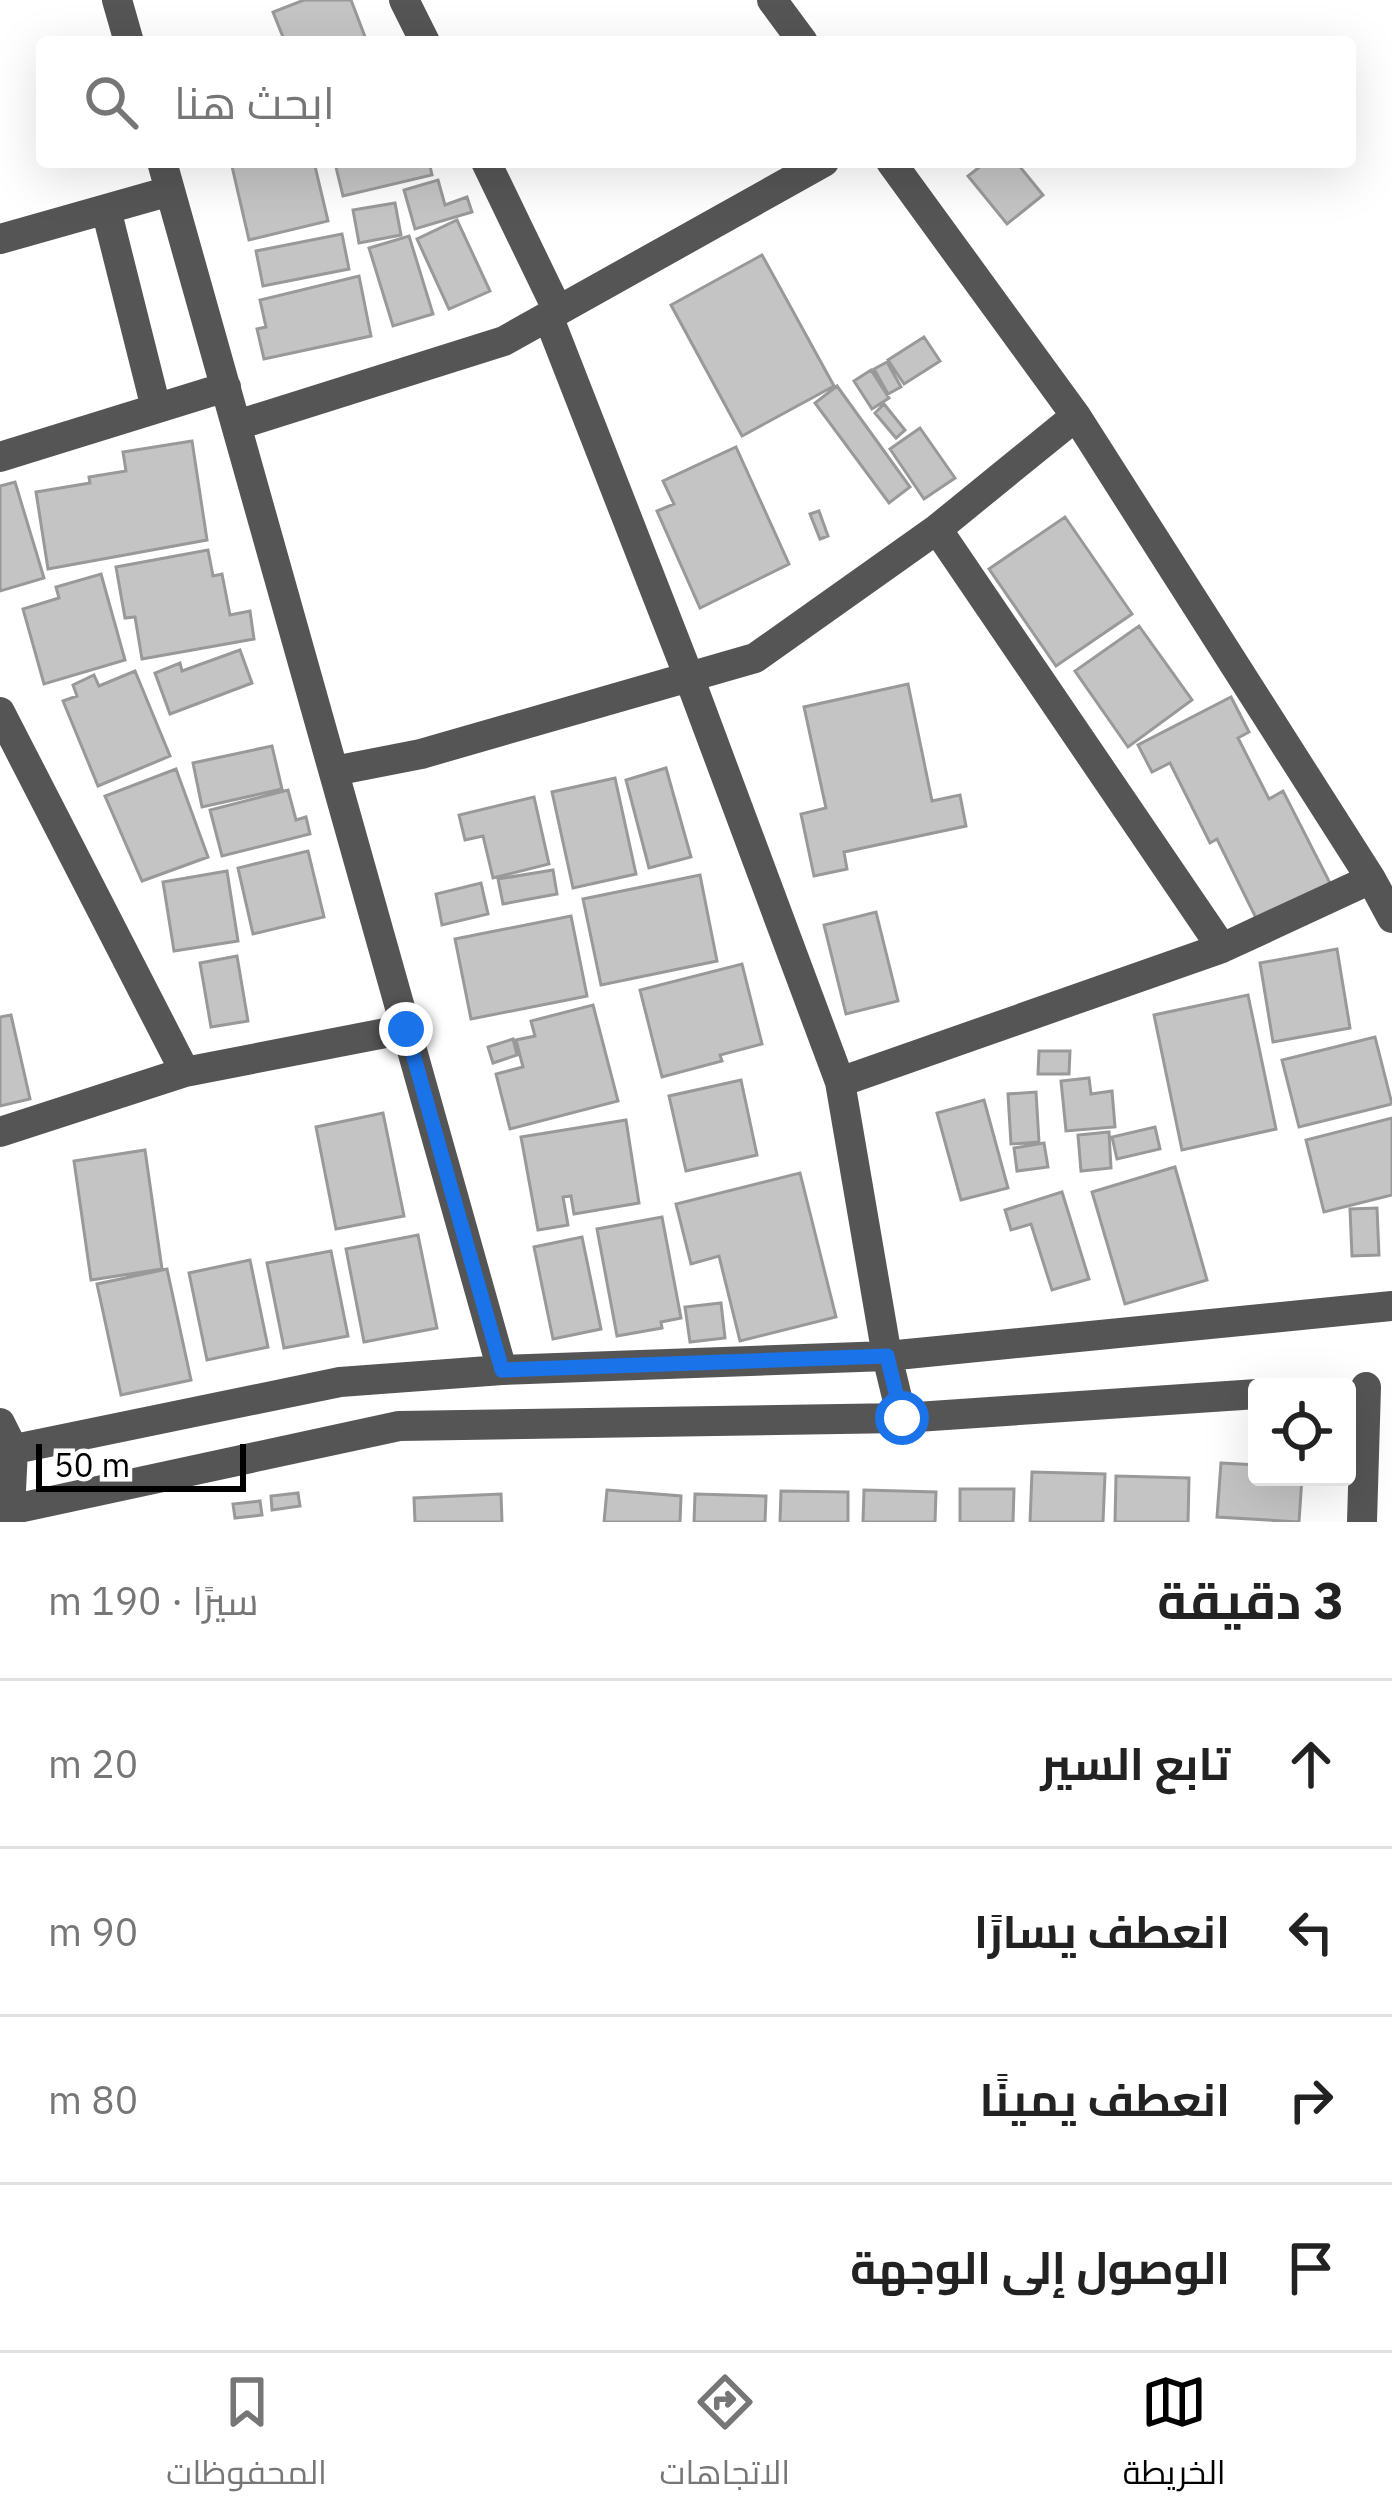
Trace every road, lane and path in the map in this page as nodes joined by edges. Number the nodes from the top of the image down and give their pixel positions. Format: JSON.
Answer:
{"nodes":[{"id":1,"x":117,"y":0,"type":"edge"},
{"id":2,"x":404,"y":0,"type":"edge"},
{"id":3,"x":772,"y":0,"type":"edge"},
{"id":4,"x":127,"y":36,"type":"edge"},
{"id":5,"x":422,"y":36,"type":"edge"},
{"id":6,"x":799,"y":36,"type":"edge"},
{"id":7,"x":490,"y":168,"type":"edge"},
{"id":8,"x":813,"y":168,"type":"edge"},
{"id":9,"x":895,"y":168,"type":"edge"},
{"id":10,"x":166,"y":176,"type":"edge"},
{"id":11,"x":106,"y":209,"type":"junction"},
{"id":12,"x":0,"y":239,"type":"edge"},
{"id":13,"x":553,"y":314,"type":"junction"},
{"id":14,"x":226,"y":388,"type":"junction"},
{"id":15,"x":156,"y":408,"type":"junction"},
{"id":16,"x":1076,"y":416,"type":"junction"},
{"id":17,"x":236,"y":424,"type":"junction"},
{"id":18,"x":0,"y":457,"type":"edge"},
{"id":19,"x":937,"y":529,"type":"junction"},
{"id":20,"x":689,"y":676,"type":"junction"},
{"id":21,"x":0,"y":712,"type":"edge"},
{"id":22,"x":334,"y":772,"type":"junction"},
{"id":23,"x":1371,"y":879,"type":"junction"},
{"id":24,"x":1392,"y":918,"type":"edge"},
{"id":25,"x":1222,"y":948,"type":"junction"},
{"id":26,"x":406,"y":1029,"type":"junction"},
{"id":27,"x":185,"y":1072,"type":"junction"},
{"id":28,"x":840,"y":1082,"type":"junction"},
{"id":29,"x":0,"y":1132,"type":"edge"},
{"id":30,"x":1392,"y":1306,"type":"edge"},
{"id":31,"x":887,"y":1356,"type":"junction"},
{"id":32,"x":502,"y":1370,"type":"junction"},
{"id":33,"x":1368,"y":1386,"type":"edge"},
{"id":34,"x":1248,"y":1395,"type":"edge"},
{"id":35,"x":902,"y":1418,"type":"junction"},
{"id":36,"x":4,"y":1441,"type":"edge"},
{"id":37,"x":6,"y":1511,"type":"edge"},
{"id":38,"x":1362,"y":1522,"type":"edge"}],
"edges":[{"from":1,"to":4,"type":"street"},
{"from":2,"to":5,"type":"street"},
{"from":3,"to":6,"type":"street"},
{"from":7,"to":13,"type":"street"},
{"from":8,"to":13,"type":"street"},
{"from":9,"to":16,"type":"street"},
{"from":10,"to":11,"type":"street"},
{"from":10,"to":14,"type":"street"},
{"from":11,"to":12,"type":"street"},
{"from":11,"to":15,"type":"street"},
{"from":13,"to":17,"type":"street"},
{"from":13,"to":20,"type":"street"},
{"from":14,"to":15,"type":"street"},
{"from":14,"to":17,"type":"street"},
{"from":15,"to":18,"type":"street"},
{"from":16,"to":19,"type":"street"},
{"from":16,"to":23,"type":"street"},
{"from":17,"to":22,"type":"street"},
{"from":19,"to":20,"type":"street"},
{"from":19,"to":25,"type":"street"},
{"from":20,"to":22,"type":"street"},
{"from":20,"to":28,"type":"street"},
{"from":21,"to":27,"type":"street"},
{"from":22,"to":26,"type":"street"},
{"from":23,"to":24,"type":"street"},
{"from":23,"to":25,"type":"street"},
{"from":25,"to":28,"type":"street"},
{"from":26,"to":27,"type":"street"},
{"from":26,"to":32,"type":"street"},
{"from":27,"to":29,"type":"street"},
{"from":28,"to":31,"type":"street"},
{"from":30,"to":31,"type":"street"},
{"from":31,"to":32,"type":"street"},
{"from":31,"to":35,"type":"street"},
{"from":32,"to":36,"type":"street"},
{"from":33,"to":38,"type":"street"},
{"from":34,"to":35,"type":"street"},
{"from":35,"to":37,"type":"street"},
{"from":36,"to":37,"type":"street"}]}
